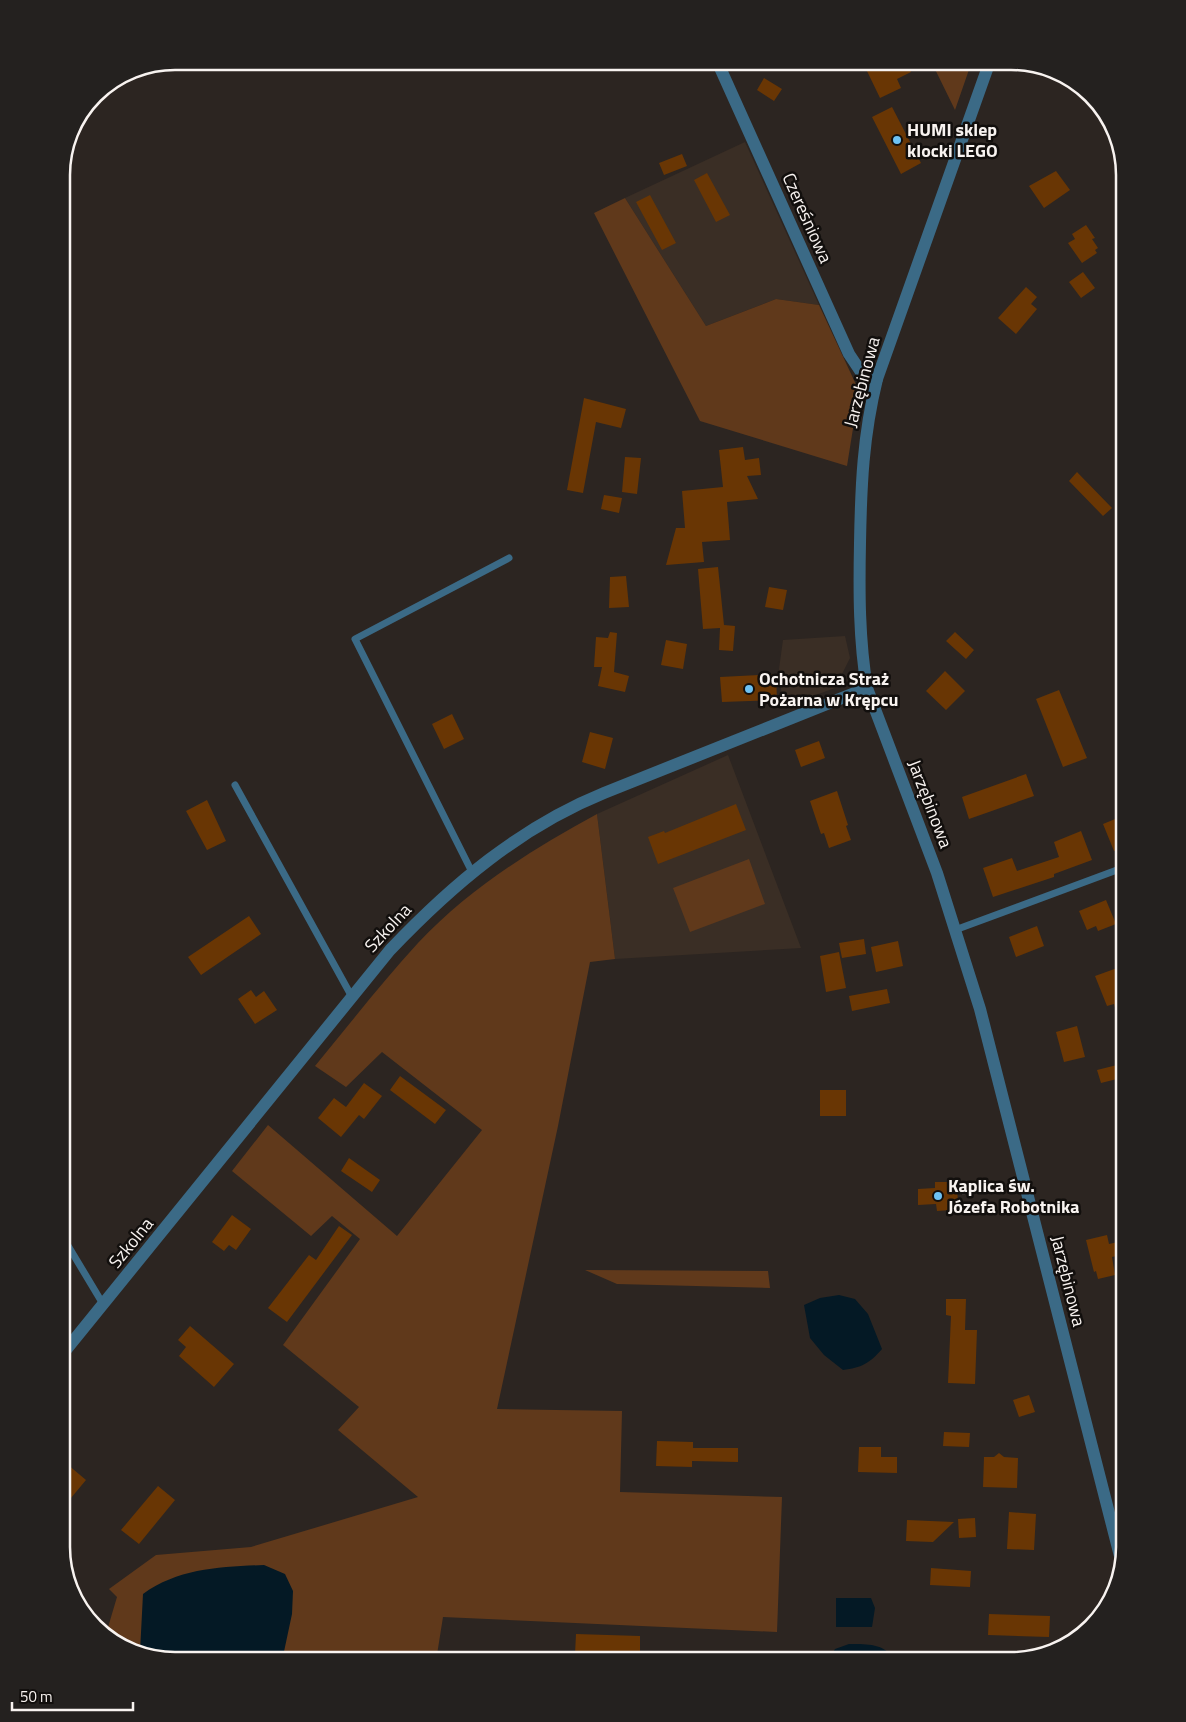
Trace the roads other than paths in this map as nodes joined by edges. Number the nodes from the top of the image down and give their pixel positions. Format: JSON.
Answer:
{"nodes":[{"id":1,"x":721,"y":70,"type":"edge"},
{"id":2,"x":987,"y":70,"type":"edge"},
{"id":3,"x":877,"y":379,"type":"junction"},
{"id":4,"x":509,"y":558,"type":"dead end"},
{"id":5,"x":867,"y":688,"type":"junction"},
{"id":6,"x":235,"y":785,"type":"dead end"},
{"id":7,"x":1116,"y":870,"type":"edge"},
{"id":8,"x":472,"y":872,"type":"junction"},
{"id":9,"x":955,"y":930,"type":"junction"},
{"id":10,"x":352,"y":997,"type":"junction"},
{"id":11,"x":70,"y":1249,"type":"edge"},
{"id":12,"x":103,"y":1304,"type":"junction"},
{"id":13,"x":70,"y":1345,"type":"edge"},
{"id":14,"x":1116,"y":1537,"type":"edge"}],
"edges":[{"from":1,"to":3,"type":"street","name":"Czereśniowa"},
{"from":2,"to":3,"type":"street","name":"Jarzębinowa"},
{"from":3,"to":5,"type":"street","name":"Jarzębinowa"},
{"from":4,"to":8,"type":"lane"},
{"from":5,"to":8,"type":"street","name":"Szkolna"},
{"from":5,"to":9,"type":"street","name":"Jarzębinowa"},
{"from":6,"to":10,"type":"lane"},
{"from":7,"to":9,"type":"lane"},
{"from":8,"to":10,"type":"street","name":"Szkolna"},
{"from":9,"to":14,"type":"street","name":"Jarzębinowa"},
{"from":10,"to":12,"type":"street","name":"Szkolna"},
{"from":11,"to":12,"type":"lane"},
{"from":12,"to":13,"type":"street","name":"Szkolna"}]}
